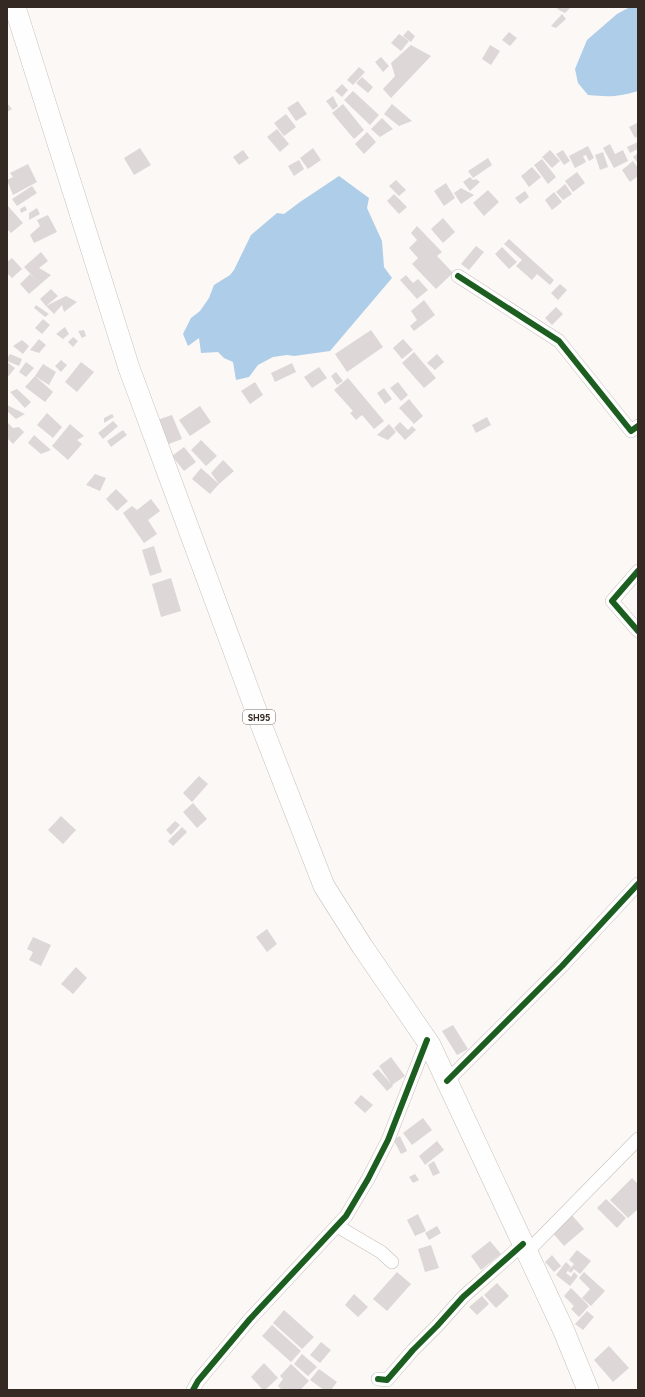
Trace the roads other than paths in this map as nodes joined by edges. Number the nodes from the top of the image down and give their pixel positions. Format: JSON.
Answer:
{"nodes":[{"id":1,"x":15,"y":7,"type":"edge"},
{"id":2,"x":458,"y":276,"type":"dead end"},
{"id":3,"x":636,"y":431,"type":"edge"},
{"id":4,"x":638,"y":570,"type":"edge"},
{"id":5,"x":638,"y":631,"type":"edge"},
{"id":6,"x":638,"y":884,"type":"edge"},
{"id":7,"x":427,"y":1040,"type":"junction"},
{"id":8,"x":447,"y":1081,"type":"junction"},
{"id":9,"x":638,"y":1138,"type":"edge"},
{"id":10,"x":337,"y":1226,"type":"junction"},
{"id":11,"x":525,"y":1248,"type":"junction"},
{"id":12,"x":392,"y":1262,"type":"dead end"},
{"id":13,"x":378,"y":1379,"type":"dead end"},
{"id":14,"x":193,"y":1390,"type":"edge"},
{"id":15,"x":588,"y":1390,"type":"edge"}],
"edges":[{"from":1,"to":7,"type":"main road","number":"SH95"},
{"from":2,"to":3,"type":"street"},
{"from":4,"to":5,"type":"street"},
{"from":6,"to":8,"type":"street"},
{"from":7,"to":8,"type":"main road","number":"SH95"},
{"from":7,"to":10,"type":"street"},
{"from":8,"to":11,"type":"main road","number":"SH95"},
{"from":9,"to":11,"type":"street"},
{"from":10,"to":12,"type":"street"},
{"from":10,"to":14,"type":"street"},
{"from":11,"to":13,"type":"street"},
{"from":11,"to":15,"type":"main road","number":"SH95"}]}
